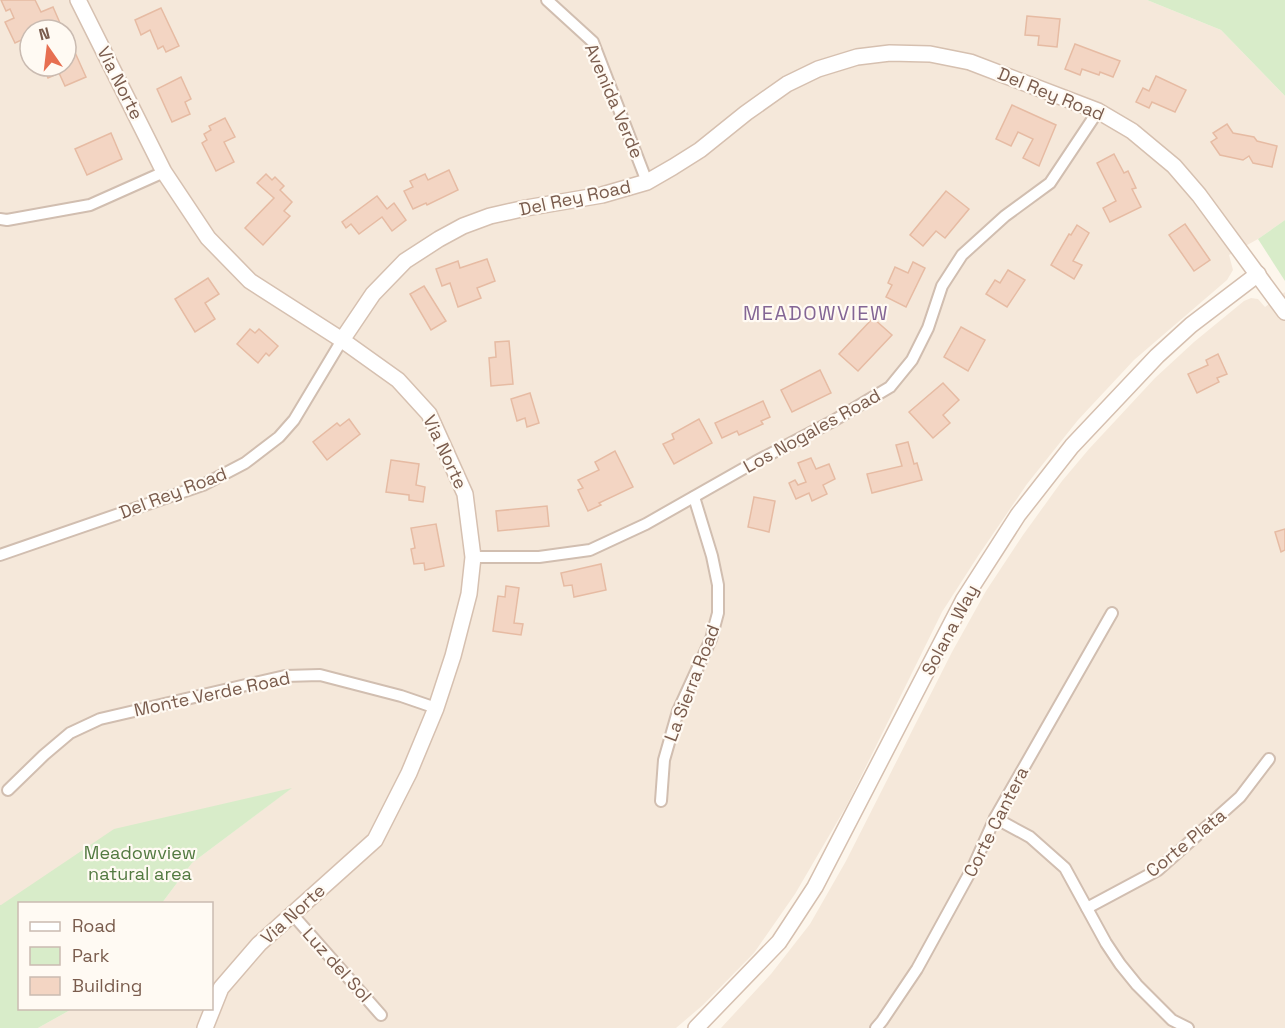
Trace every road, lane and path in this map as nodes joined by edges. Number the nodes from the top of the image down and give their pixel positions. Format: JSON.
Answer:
{"nodes":[{"id":1,"x":78,"y":0,"type":"edge"},
{"id":2,"x":548,"y":0,"type":"edge"},
{"id":3,"x":1098,"y":111,"type":"junction"},
{"id":4,"x":164,"y":172,"type":"junction"},
{"id":5,"x":647,"y":182,"type":"junction"},
{"id":6,"x":0,"y":219,"type":"edge"},
{"id":7,"x":1258,"y":274,"type":"junction"},
{"id":8,"x":1285,"y":312,"type":"edge"},
{"id":9,"x":342,"y":340,"type":"junction"},
{"id":10,"x":694,"y":497,"type":"junction"},
{"id":11,"x":0,"y":555,"type":"edge"},
{"id":12,"x":473,"y":557,"type":"junction"},
{"id":13,"x":1112,"y":613,"type":"dead end"},
{"id":14,"x":436,"y":708,"type":"junction"},
{"id":15,"x":1269,"y":759,"type":"dead end"},
{"id":16,"x":8,"y":790,"type":"dead end"},
{"id":17,"x":661,"y":801,"type":"dead end"},
{"id":18,"x":995,"y":819,"type":"junction"},
{"id":19,"x":1088,"y":908,"type":"junction"},
{"id":20,"x":293,"y":915,"type":"junction"},
{"id":21,"x":213,"y":1009,"type":"edge"},
{"id":22,"x":213,"y":1010,"type":"edge"},
{"id":23,"x":381,"y":1015,"type":"dead end"},
{"id":24,"x":1169,"y":1024,"type":"edge"},
{"id":25,"x":205,"y":1028,"type":"edge"},
{"id":26,"x":696,"y":1028,"type":"edge"},
{"id":27,"x":876,"y":1028,"type":"edge"},
{"id":28,"x":1188,"y":1028,"type":"edge"}],
"edges":[{"from":1,"to":4,"type":"street","name":"Via Norte"},
{"from":2,"to":5,"type":"street","name":"Avenida Verde"},
{"from":3,"to":5,"type":"street","name":"Del Rey Road"},
{"from":3,"to":7,"type":"street","name":"Del Rey Road"},
{"from":3,"to":10,"type":"street","name":"Los Nogales Road"},
{"from":4,"to":6,"type":"street"},
{"from":4,"to":9,"type":"street","name":"Via Norte"},
{"from":5,"to":9,"type":"street","name":"Del Rey Road"},
{"from":7,"to":8,"type":"street","name":"Del Rey Road"},
{"from":7,"to":26,"type":"street","name":"Solana Way"},
{"from":9,"to":11,"type":"street","name":"Del Rey Road"},
{"from":9,"to":12,"type":"street","name":"Via Norte"},
{"from":10,"to":12,"type":"street","name":"Los Nogales Road"},
{"from":10,"to":17,"type":"street","name":"La Sierra Road"},
{"from":12,"to":14,"type":"street","name":"Via Norte"},
{"from":13,"to":18,"type":"street","name":"Corte Cantera"},
{"from":14,"to":16,"type":"street","name":"Monte Verde Road"},
{"from":14,"to":20,"type":"street","name":"Via Norte"},
{"from":15,"to":19,"type":"street","name":"Corte Plata"},
{"from":18,"to":19,"type":"street"},
{"from":18,"to":27,"type":"street","name":"Corte Cantera"},
{"from":19,"to":24,"type":"street"},
{"from":20,"to":21,"type":"street","name":"Via Norte"},
{"from":20,"to":23,"type":"street","name":"Luz del Sol"},
{"from":22,"to":25,"type":"street","name":"Via Norte"},
{"from":24,"to":28,"type":"street"}]}
